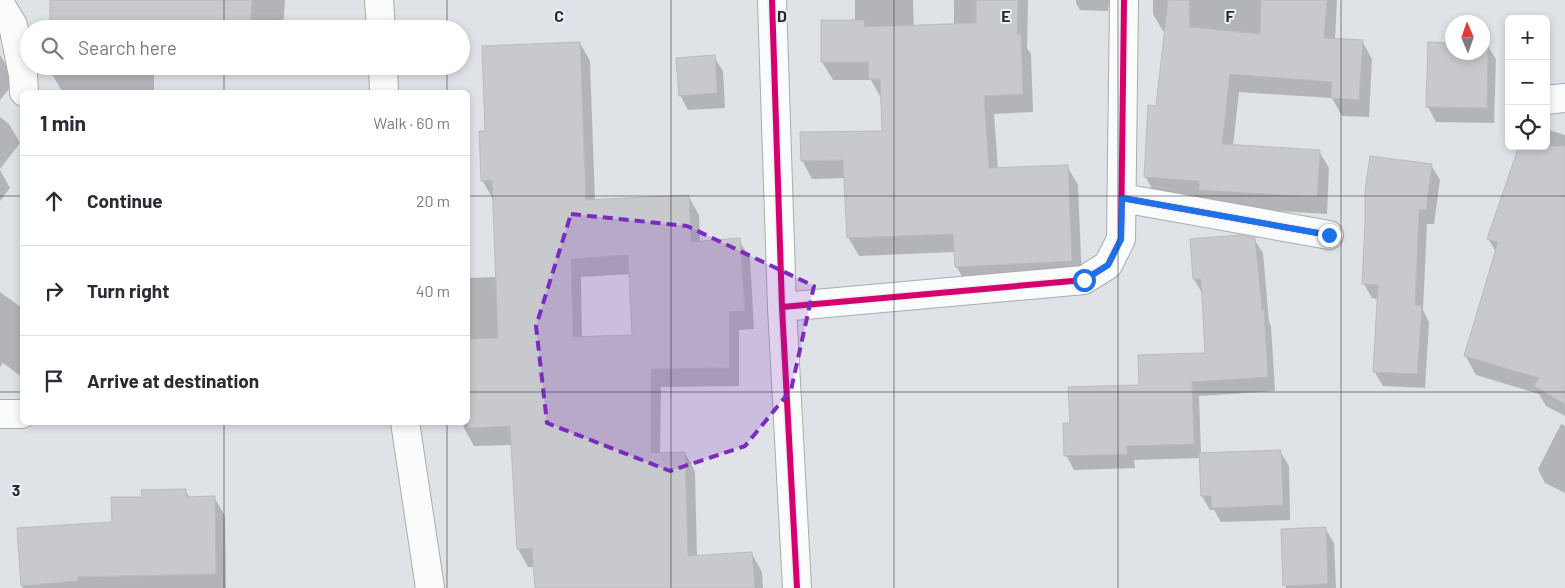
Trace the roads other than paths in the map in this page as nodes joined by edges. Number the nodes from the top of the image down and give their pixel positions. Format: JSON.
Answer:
{"nodes":[{"id":1,"x":379,"y":0,"type":"edge"},
{"id":2,"x":772,"y":0,"type":"edge"},
{"id":3,"x":1124,"y":0,"type":"edge"},
{"id":4,"x":0,"y":4,"type":"edge"},
{"id":5,"x":380,"y":20,"type":"edge"},
{"id":6,"x":20,"y":59,"type":"edge"},
{"id":7,"x":23,"y":75,"type":"edge"},
{"id":8,"x":383,"y":75,"type":"edge"},
{"id":9,"x":24,"y":90,"type":"edge"},
{"id":10,"x":384,"y":90,"type":"edge"},
{"id":11,"x":1565,"y":98,"type":"edge"},
{"id":12,"x":1550,"y":100,"type":"edge"},
{"id":13,"x":1122,"y":198,"type":"junction"},
{"id":14,"x":1329,"y":235,"type":"dead end"},
{"id":15,"x":782,"y":307,"type":"junction"},
{"id":16,"x":0,"y":414,"type":"edge"},
{"id":17,"x":20,"y":414,"type":"edge"},
{"id":18,"x":405,"y":425,"type":"edge"},
{"id":19,"x":430,"y":588,"type":"edge"},
{"id":20,"x":797,"y":588,"type":"edge"}],
"edges":[{"from":1,"to":5,"type":"street"},
{"from":2,"to":15,"type":"street"},
{"from":3,"to":13,"type":"street"},
{"from":4,"to":6,"type":"street"},
{"from":7,"to":9,"type":"street"},
{"from":8,"to":10,"type":"street"},
{"from":11,"to":12,"type":"street"},
{"from":13,"to":14,"type":"street"},
{"from":13,"to":15,"type":"street"},
{"from":15,"to":20,"type":"street"},
{"from":16,"to":17,"type":"street"},
{"from":18,"to":19,"type":"street"}]}
